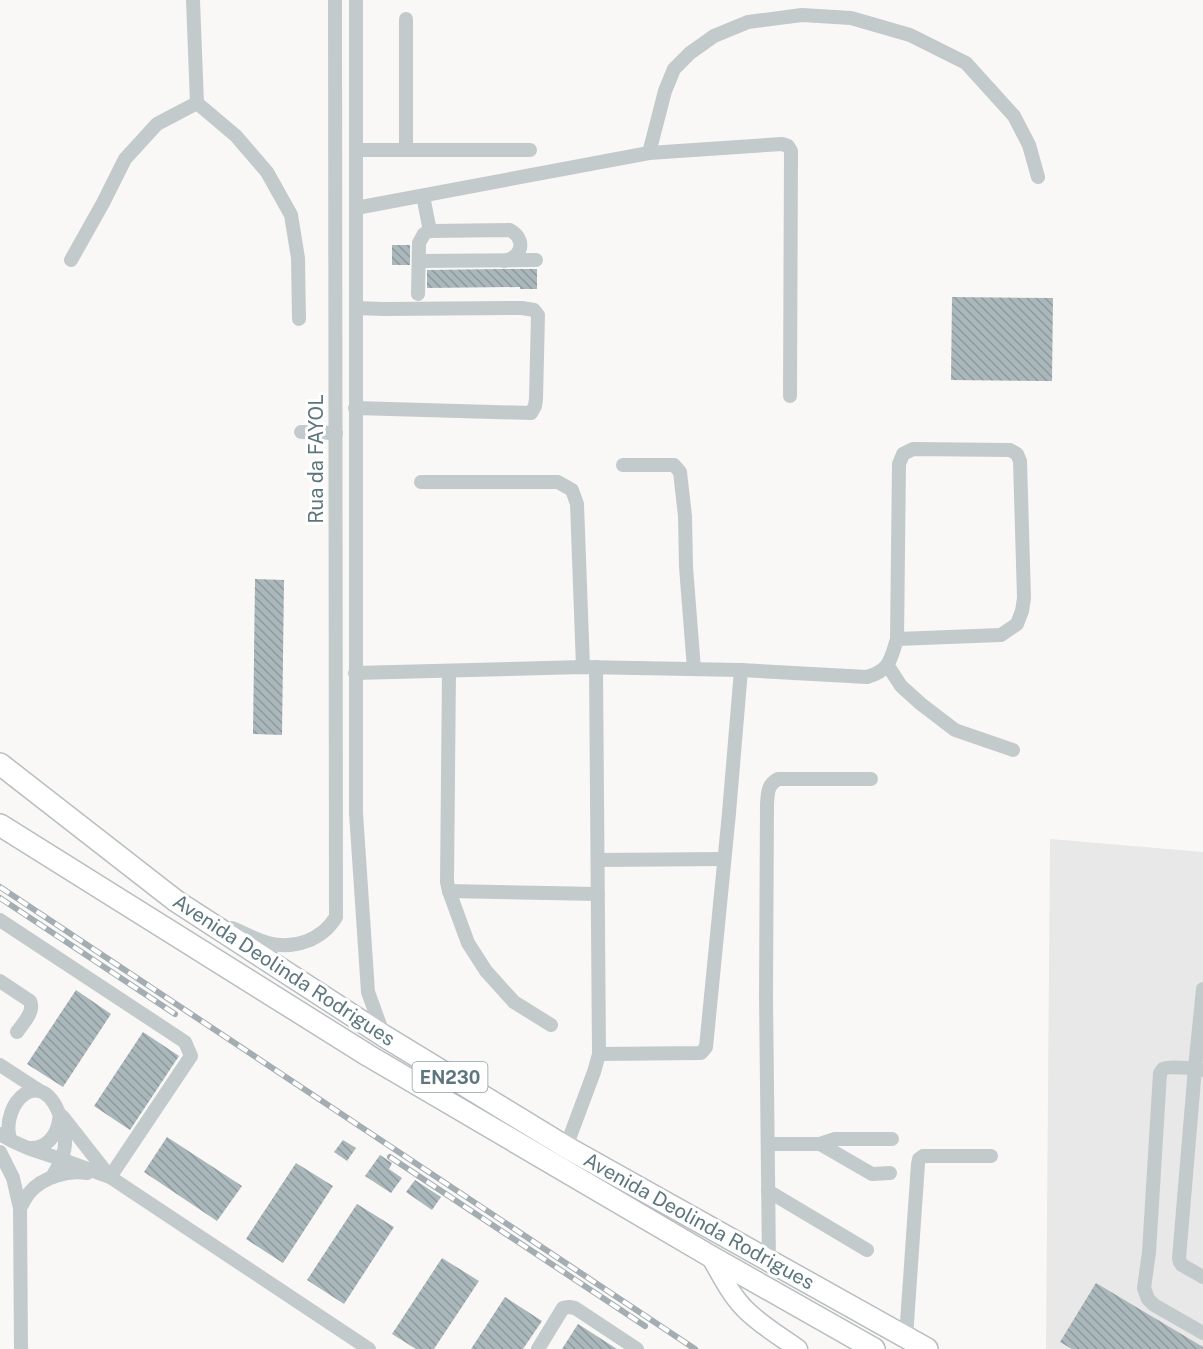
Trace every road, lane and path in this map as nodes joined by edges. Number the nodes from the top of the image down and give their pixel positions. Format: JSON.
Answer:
{"nodes":[{"id":1,"x":193,"y":0,"type":"edge"},
{"id":2,"x":335,"y":0,"type":"edge"},
{"id":3,"x":356,"y":0,"type":"edge"},
{"id":4,"x":406,"y":19,"type":"dead end"},
{"id":5,"x":197,"y":103,"type":"junction"},
{"id":6,"x":356,"y":150,"type":"junction"},
{"id":7,"x":406,"y":150,"type":"junction"},
{"id":8,"x":530,"y":150,"type":"dead end"},
{"id":9,"x":649,"y":153,"type":"junction"},
{"id":10,"x":1038,"y":177,"type":"dead end"},
{"id":11,"x":423,"y":196,"type":"junction"},
{"id":12,"x":356,"y":208,"type":"junction"},
{"id":13,"x":430,"y":231,"type":"junction"},
{"id":14,"x":71,"y":260,"type":"dead end"},
{"id":15,"x":536,"y":260,"type":"dead end"},
{"id":16,"x":419,"y":261,"type":"junction"},
{"id":17,"x":504,"y":261,"type":"junction"},
{"id":18,"x":418,"y":294,"type":"dead end"},
{"id":19,"x":356,"y":308,"type":"junction"},
{"id":20,"x":299,"y":319,"type":"dead end"},
{"id":21,"x":790,"y":396,"type":"dead end"},
{"id":22,"x":355,"y":408,"type":"junction"},
{"id":23,"x":302,"y":432,"type":"dead end"},
{"id":24,"x":336,"y":433,"type":"junction"},
{"id":25,"x":623,"y":465,"type":"dead end"},
{"id":26,"x":421,"y":482,"type":"dead end"},
{"id":27,"x":897,"y":639,"type":"junction"},
{"id":28,"x":888,"y":666,"type":"junction"},
{"id":29,"x":590,"y":667,"type":"junction"},
{"id":30,"x":694,"y":669,"type":"junction"},
{"id":31,"x":741,"y":670,"type":"junction"},
{"id":32,"x":449,"y":671,"type":"junction"},
{"id":33,"x":355,"y":673,"type":"junction"},
{"id":34,"x":1013,"y":750,"type":"dead end"},
{"id":35,"x":0,"y":764,"type":"edge"},
{"id":36,"x":871,"y":779,"type":"dead end"},
{"id":37,"x":0,"y":825,"type":"edge"},
{"id":38,"x":724,"y":859,"type":"junction"},
{"id":39,"x":598,"y":860,"type":"junction"},
{"id":40,"x":449,"y":891,"type":"junction"},
{"id":41,"x":598,"y":894,"type":"junction"},
{"id":42,"x":176,"y":901,"type":"junction"},
{"id":43,"x":0,"y":921,"type":"edge"},
{"id":44,"x":0,"y":981,"type":"edge"},
{"id":45,"x":1203,"y":989,"type":"edge"},
{"id":46,"x":551,"y":1025,"type":"dead end"},
{"id":47,"x":17,"y":1032,"type":"dead end"},
{"id":48,"x":384,"y":1036,"type":"junction"},
{"id":49,"x":599,"y":1054,"type":"junction"},
{"id":50,"x":0,"y":1065,"type":"edge"},
{"id":51,"x":1199,"y":1069,"type":"edge"},
{"id":52,"x":47,"y":1096,"type":"junction"},
{"id":53,"x":58,"y":1112,"type":"junction"},
{"id":54,"x":0,"y":1134,"type":"edge"},
{"id":55,"x":892,"y":1139,"type":"dead end"},
{"id":56,"x":768,"y":1143,"type":"junction"},
{"id":57,"x":820,"y":1143,"type":"junction"},
{"id":58,"x":19,"y":1145,"type":"junction"},
{"id":59,"x":566,"y":1147,"type":"junction"},
{"id":60,"x":0,"y":1152,"type":"edge"},
{"id":61,"x":991,"y":1156,"type":"dead end"},
{"id":62,"x":62,"y":1160,"type":"junction"},
{"id":63,"x":890,"y":1173,"type":"dead end"},
{"id":64,"x":52,"y":1177,"type":"junction"},
{"id":65,"x":110,"y":1177,"type":"junction"},
{"id":66,"x":768,"y":1191,"type":"junction"},
{"id":67,"x":20,"y":1208,"type":"junction"},
{"id":68,"x":867,"y":1250,"type":"dead end"},
{"id":69,"x":710,"y":1256,"type":"junction"},
{"id":70,"x":769,"y":1261,"type":"junction"},
{"id":71,"x":1203,"y":1277,"type":"edge"},
{"id":72,"x":1203,"y":1333,"type":"edge"},
{"id":73,"x":906,"y":1337,"type":"junction"},
{"id":74,"x":21,"y":1349,"type":"edge"},
{"id":75,"x":369,"y":1349,"type":"edge"},
{"id":76,"x":538,"y":1349,"type":"edge"},
{"id":77,"x":637,"y":1349,"type":"edge"},
{"id":78,"x":798,"y":1349,"type":"edge"},
{"id":79,"x":874,"y":1349,"type":"edge"},
{"id":80,"x":927,"y":1349,"type":"edge"}],
"edges":[{"from":1,"to":5,"type":"street"},
{"from":2,"to":24,"type":"street","name":"Rua da FAYOL"},
{"from":3,"to":6,"type":"street","name":"Rua da FAYOL"},
{"from":4,"to":7,"type":"street"},
{"from":5,"to":14,"type":"street"},
{"from":5,"to":20,"type":"street"},
{"from":6,"to":7,"type":"street"},
{"from":6,"to":12,"type":"street","name":"Rua da FAYOL"},
{"from":7,"to":8,"type":"street"},
{"from":9,"to":10,"type":"street"},
{"from":9,"to":11,"type":"street"},
{"from":9,"to":21,"type":"street"},
{"from":11,"to":12,"type":"street"},
{"from":11,"to":13,"type":"street"},
{"from":12,"to":19,"type":"street","name":"Rua da FAYOL"},
{"from":13,"to":16,"type":"street"},
{"from":13,"to":17,"type":"street"},
{"from":15,"to":17,"type":"street"},
{"from":16,"to":17,"type":"street"},
{"from":16,"to":18,"type":"street"},
{"from":19,"to":22,"type":"street","name":"Rua da FAYOL"},
{"from":19,"to":22,"type":"street"},
{"from":22,"to":33,"type":"street","name":"Rua da FAYOL"},
{"from":23,"to":24,"type":"street"},
{"from":24,"to":42,"type":"street","name":"Rua da FAYOL"},
{"from":25,"to":30,"type":"street"},
{"from":26,"to":29,"type":"street"},
{"from":27,"to":27,"type":"street"},
{"from":27,"to":28,"type":"street"},
{"from":28,"to":31,"type":"street"},
{"from":28,"to":34,"type":"street"},
{"from":29,"to":30,"type":"street"},
{"from":29,"to":32,"type":"street"},
{"from":29,"to":39,"type":"street"},
{"from":30,"to":31,"type":"street"},
{"from":31,"to":38,"type":"street"},
{"from":32,"to":33,"type":"street"},
{"from":32,"to":40,"type":"street"},
{"from":33,"to":48,"type":"street","name":"Rua da FAYOL"},
{"from":35,"to":42,"type":"highway","name":"Avenida Deolinda Rodrigues","number":"EN230"},
{"from":36,"to":56,"type":"street"},
{"from":37,"to":69,"type":"highway","name":"Avenida Deolinda Rodrigues","number":"EN230"},
{"from":38,"to":39,"type":"street"},
{"from":38,"to":49,"type":"street"},
{"from":39,"to":41,"type":"street"},
{"from":40,"to":41,"type":"street"},
{"from":40,"to":46,"type":"street"},
{"from":41,"to":49,"type":"street"},
{"from":42,"to":48,"type":"highway","name":"Avenida Deolinda Rodrigues","number":"EN230"},
{"from":43,"to":65,"type":"street"},
{"from":44,"to":47,"type":"street"},
{"from":45,"to":51,"type":"street"},
{"from":48,"to":59,"type":"highway","name":"Avenida Deolinda Rodrigues","number":"EN230"},
{"from":49,"to":59,"type":"street"},
{"from":50,"to":52,"type":"street"},
{"from":51,"to":71,"type":"street"},
{"from":51,"to":72,"type":"street"},
{"from":52,"to":53,"type":"street"},
{"from":52,"to":58,"type":"street"},
{"from":53,"to":58,"type":"street"},
{"from":53,"to":62,"type":"street"},
{"from":53,"to":65,"type":"street"},
{"from":54,"to":58,"type":"street"},
{"from":55,"to":57,"type":"street"},
{"from":56,"to":57,"type":"street"},
{"from":56,"to":66,"type":"street"},
{"from":57,"to":63,"type":"street"},
{"from":58,"to":62,"type":"street"},
{"from":59,"to":70,"type":"highway","name":"Avenida Deolinda Rodrigues","number":"EN230"},
{"from":60,"to":67,"type":"street"},
{"from":61,"to":73,"type":"street"},
{"from":62,"to":64,"type":"street"},
{"from":62,"to":65,"type":"street"},
{"from":64,"to":65,"type":"street"},
{"from":64,"to":67,"type":"street"},
{"from":65,"to":75,"type":"street"},
{"from":66,"to":68,"type":"street"},
{"from":66,"to":70,"type":"street"},
{"from":67,"to":74,"type":"street"},
{"from":69,"to":78,"type":"main road"},
{"from":69,"to":79,"type":"highway","name":"Avenida Deolinda Rodrigues","number":"EN230"},
{"from":70,"to":73,"type":"highway","name":"Avenida Deolinda Rodrigues","number":"EN230"},
{"from":73,"to":80,"type":"highway","name":"Avenida Deolinda Rodrigues","number":"EN230"},
{"from":76,"to":77,"type":"street"}]}
